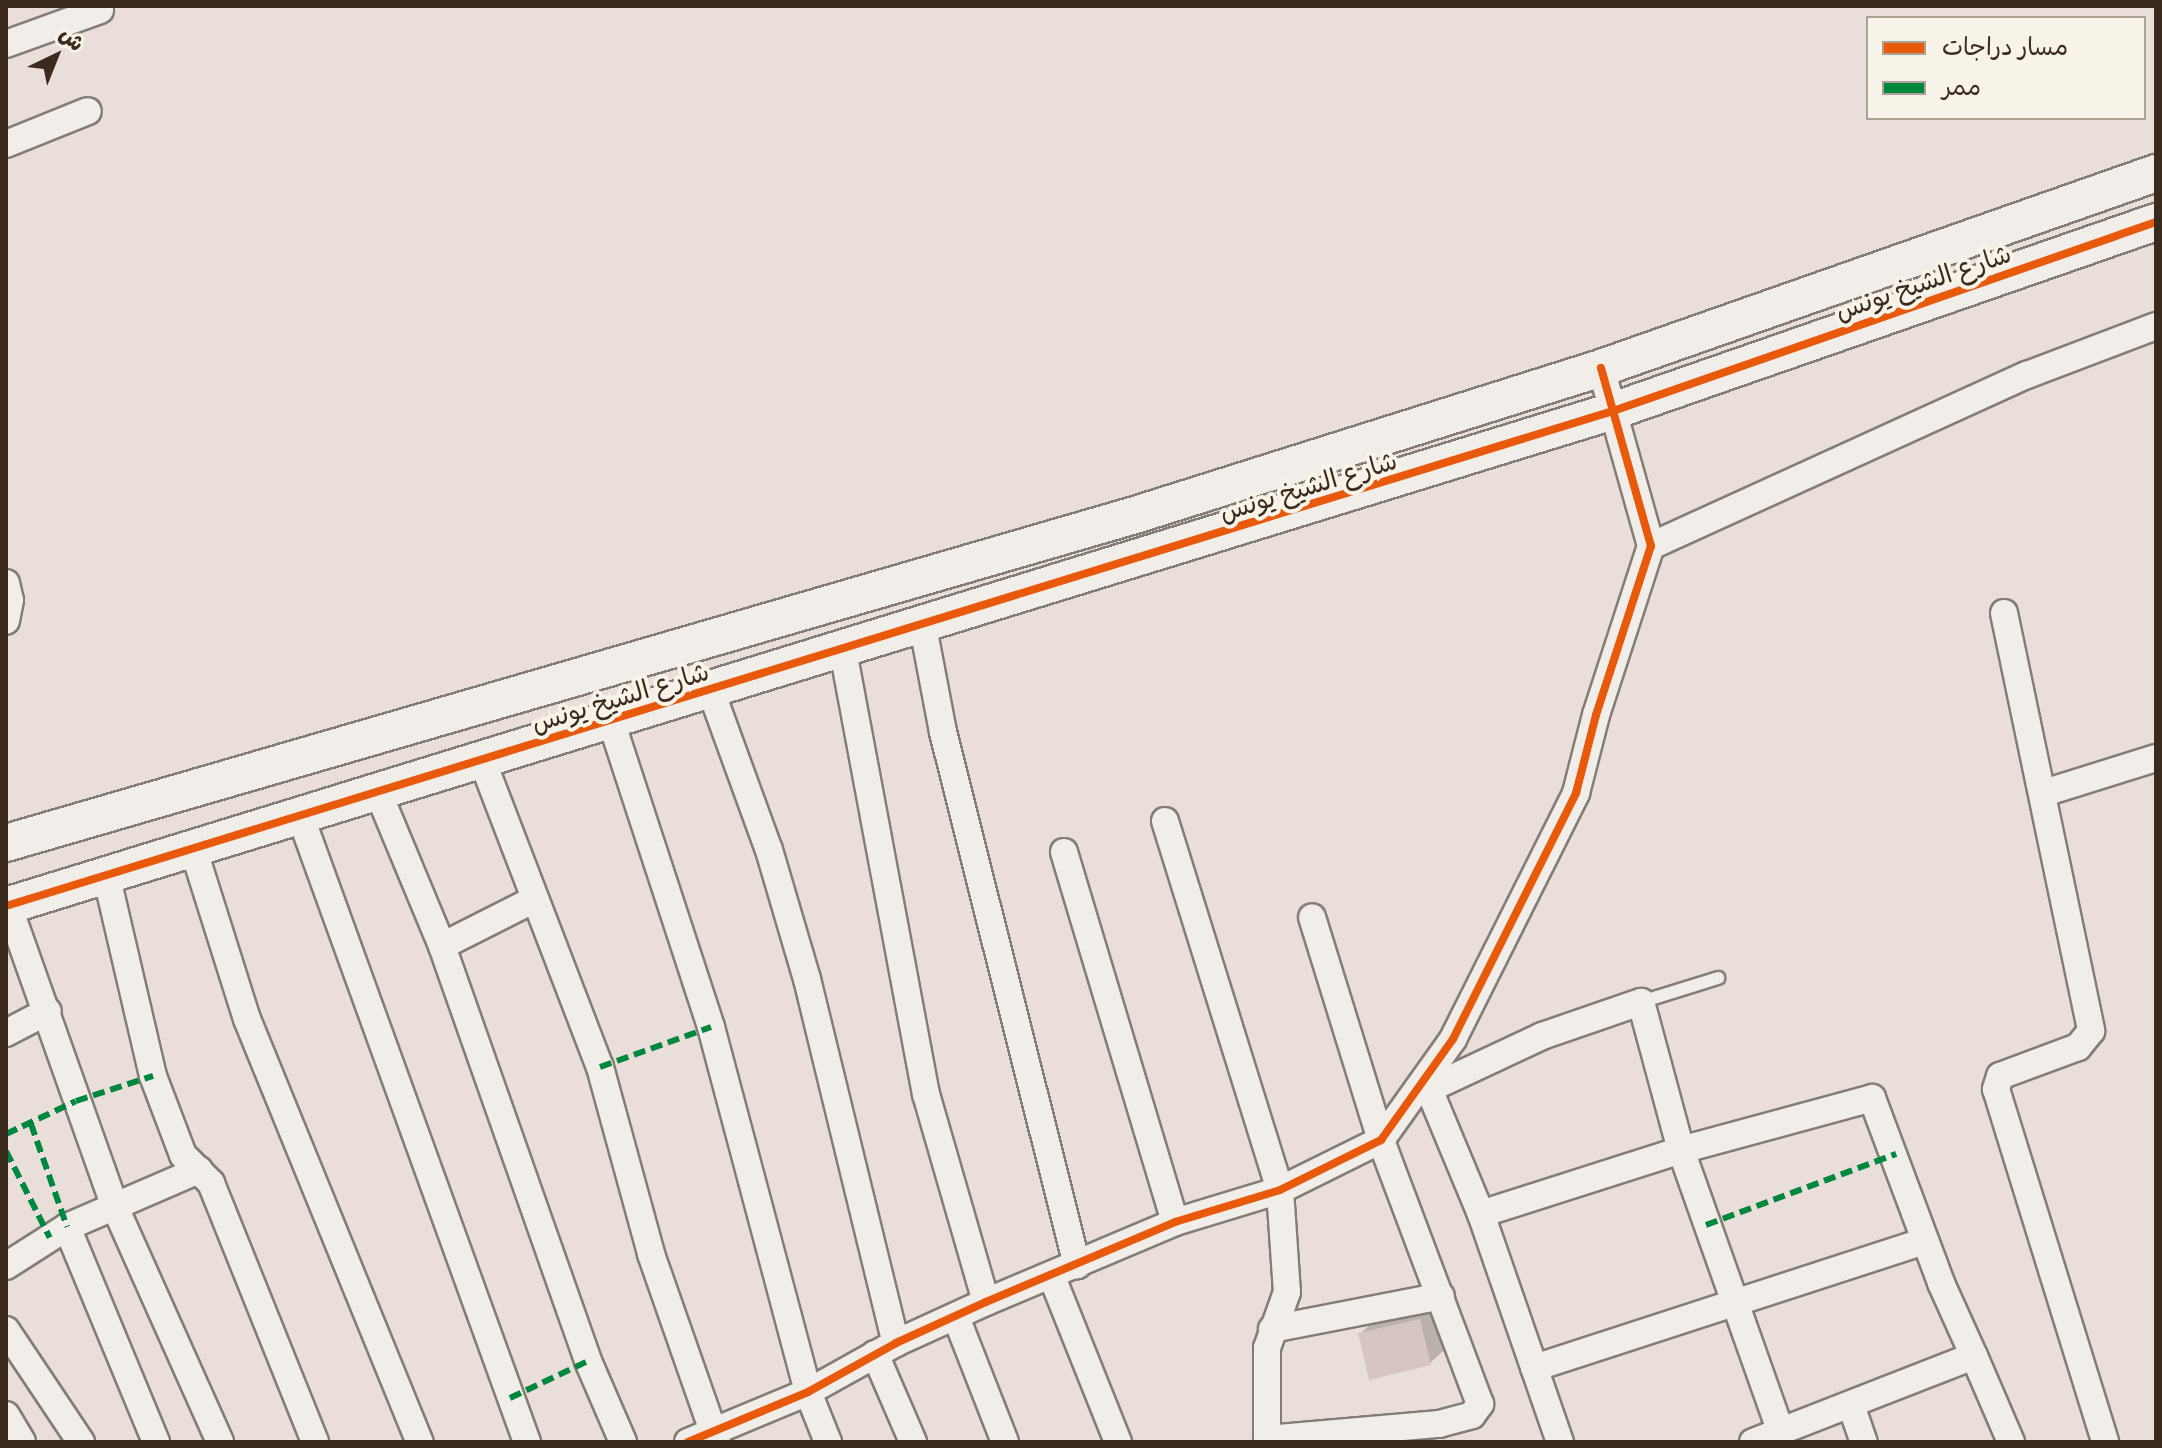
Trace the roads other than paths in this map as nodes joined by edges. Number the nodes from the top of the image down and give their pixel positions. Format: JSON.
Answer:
{"nodes":[{"id":1,"x":100,"y":10,"type":"dead end"},
{"id":2,"x":6,"y":44,"type":"edge"},
{"id":3,"x":88,"y":111,"type":"dead end"},
{"id":4,"x":6,"y":144,"type":"edge"},
{"id":5,"x":2156,"y":173,"type":"edge"},
{"id":6,"x":2156,"y":222,"type":"edge"},
{"id":7,"x":2156,"y":326,"type":"edge"},
{"id":8,"x":1601,"y":368,"type":"junction"},
{"id":9,"x":1613,"y":411,"type":"junction"},
{"id":10,"x":1651,"y":546,"type":"junction"},
{"id":11,"x":6,"y":583,"type":"edge"},
{"id":12,"x":871,"y":592,"type":"junction"},
{"id":13,"x":2004,"y":613,"type":"dead end"},
{"id":14,"x":6,"y":621,"type":"edge"},
{"id":15,"x":923,"y":627,"type":"junction"},
{"id":16,"x":884,"y":638,"type":"junction"},
{"id":17,"x":843,"y":651,"type":"junction"},
{"id":18,"x":711,"y":691,"type":"junction"},
{"id":19,"x":611,"y":721,"type":"junction"},
{"id":20,"x":2156,"y":758,"type":"edge"},
{"id":21,"x":482,"y":760,"type":"junction"},
{"id":22,"x":378,"y":792,"type":"junction"},
{"id":23,"x":2044,"y":793,"type":"junction"},
{"id":24,"x":300,"y":815,"type":"junction"},
{"id":25,"x":1165,"y":821,"type":"dead end"},
{"id":26,"x":6,"y":843,"type":"edge"},
{"id":27,"x":193,"y":848,"type":"junction"},
{"id":28,"x":1064,"y":852,"type":"dead end"},
{"id":29,"x":106,"y":874,"type":"junction"},
{"id":30,"x":533,"y":900,"type":"junction"},
{"id":31,"x":7,"y":906,"type":"edge"},
{"id":32,"x":1312,"y":917,"type":"dead end"},
{"id":33,"x":442,"y":946,"type":"junction"},
{"id":34,"x":1718,"y":978,"type":"dead end"},
{"id":35,"x":1641,"y":1002,"type":"junction"},
{"id":36,"x":48,"y":1011,"type":"junction"},
{"id":37,"x":6,"y":1033,"type":"edge"},
{"id":38,"x":1428,"y":1085,"type":"junction"},
{"id":39,"x":1381,"y":1140,"type":"junction"},
{"id":40,"x":1681,"y":1150,"type":"junction"},
{"id":41,"x":199,"y":1170,"type":"junction"},
{"id":42,"x":1280,"y":1190,"type":"junction"},
{"id":43,"x":115,"y":1207,"type":"junction"},
{"id":44,"x":1481,"y":1214,"type":"junction"},
{"id":45,"x":1175,"y":1222,"type":"junction"},
{"id":46,"x":67,"y":1227,"type":"junction"},
{"id":47,"x":1925,"y":1241,"type":"junction"},
{"id":48,"x":1077,"y":1265,"type":"junction"},
{"id":49,"x":6,"y":1266,"type":"edge"},
{"id":50,"x":1052,"y":1277,"type":"junction"},
{"id":51,"x":1441,"y":1296,"type":"junction"},
{"id":52,"x":986,"y":1302,"type":"junction"},
{"id":53,"x":1733,"y":1306,"type":"junction"},
{"id":54,"x":956,"y":1317,"type":"junction"},
{"id":55,"x":1272,"y":1329,"type":"junction"},
{"id":56,"x":6,"y":1330,"type":"edge"},
{"id":57,"x":885,"y":1349,"type":"junction"},
{"id":58,"x":1974,"y":1356,"type":"junction"},
{"id":59,"x":1534,"y":1368,"type":"junction"},
{"id":60,"x":808,"y":1392,"type":"junction"},
{"id":61,"x":1851,"y":1405,"type":"junction"},
{"id":62,"x":6,"y":1415,"type":"edge"},
{"id":63,"x":1781,"y":1432,"type":"junction"},
{"id":64,"x":1401,"y":1436,"type":"edge"},
{"id":65,"x":706,"y":1438,"type":"edge"},
{"id":66,"x":1267,"y":1441,"type":"edge"},
{"id":67,"x":22,"y":1442,"type":"edge"},
{"id":68,"x":81,"y":1442,"type":"edge"},
{"id":69,"x":156,"y":1442,"type":"edge"},
{"id":70,"x":220,"y":1442,"type":"edge"},
{"id":71,"x":315,"y":1442,"type":"edge"},
{"id":72,"x":420,"y":1442,"type":"edge"},
{"id":73,"x":527,"y":1442,"type":"edge"},
{"id":74,"x":623,"y":1442,"type":"edge"},
{"id":75,"x":828,"y":1442,"type":"edge"},
{"id":76,"x":913,"y":1442,"type":"edge"},
{"id":77,"x":1005,"y":1442,"type":"edge"},
{"id":78,"x":1118,"y":1442,"type":"edge"},
{"id":79,"x":1560,"y":1442,"type":"edge"},
{"id":80,"x":1753,"y":1442,"type":"edge"},
{"id":81,"x":1864,"y":1442,"type":"edge"},
{"id":82,"x":2011,"y":1442,"type":"edge"},
{"id":83,"x":2105,"y":1442,"type":"edge"}],
"edges":[{"from":1,"to":2,"type":"street"},
{"from":3,"to":4,"type":"street"},
{"from":5,"to":8,"type":"street","name":"شارع الشيخ يونس"},
{"from":6,"to":9,"type":"street","name":"شارع الشيخ يونس"},
{"from":7,"to":10,"type":"street"},
{"from":8,"to":9,"type":"street"},
{"from":8,"to":12,"type":"street","name":"شارع الشيخ يونس"},
{"from":9,"to":10,"type":"street"},
{"from":9,"to":15,"type":"street","name":"شارع الشيخ يونس"},
{"from":10,"to":38,"type":"street"},
{"from":11,"to":14,"type":"street"},
{"from":12,"to":16,"type":"street"},
{"from":12,"to":26,"type":"street","name":"شارع الشيخ يونس"},
{"from":13,"to":23,"type":"street"},
{"from":15,"to":16,"type":"street","name":"شارع الشيخ يونس"},
{"from":15,"to":48,"type":"street"},
{"from":16,"to":17,"type":"street","name":"شارع الشيخ يونس"},
{"from":17,"to":18,"type":"street","name":"شارع الشيخ يونس"},
{"from":17,"to":52,"type":"street"},
{"from":18,"to":19,"type":"street","name":"شارع الشيخ يونس"},
{"from":18,"to":57,"type":"street"},
{"from":19,"to":21,"type":"street","name":"شارع الشيخ يونس"},
{"from":19,"to":60,"type":"street"},
{"from":20,"to":23,"type":"street"},
{"from":21,"to":22,"type":"street","name":"شارع الشيخ يونس"},
{"from":21,"to":30,"type":"street"},
{"from":22,"to":24,"type":"street","name":"شارع الشيخ يونس"},
{"from":22,"to":33,"type":"street"},
{"from":23,"to":83,"type":"street"},
{"from":24,"to":27,"type":"street","name":"شارع الشيخ يونس"},
{"from":24,"to":73,"type":"street"},
{"from":25,"to":42,"type":"street"},
{"from":27,"to":29,"type":"street","name":"شارع الشيخ يونس"},
{"from":27,"to":72,"type":"street"},
{"from":28,"to":45,"type":"street"},
{"from":29,"to":31,"type":"street","name":"شارع الشيخ يونس"},
{"from":29,"to":41,"type":"street"},
{"from":30,"to":33,"type":"street"},
{"from":30,"to":65,"type":"street"},
{"from":31,"to":36,"type":"street"},
{"from":32,"to":39,"type":"street"},
{"from":33,"to":74,"type":"street"},
{"from":34,"to":35,"type":"lane"},
{"from":35,"to":38,"type":"street"},
{"from":35,"to":40,"type":"street"},
{"from":36,"to":37,"type":"street"},
{"from":36,"to":43,"type":"street"},
{"from":38,"to":39,"type":"street"},
{"from":38,"to":44,"type":"street"},
{"from":39,"to":42,"type":"street"},
{"from":39,"to":51,"type":"street"},
{"from":40,"to":44,"type":"street"},
{"from":40,"to":47,"type":"street"},
{"from":40,"to":53,"type":"street"},
{"from":41,"to":43,"type":"street"},
{"from":41,"to":71,"type":"street"},
{"from":42,"to":45,"type":"street"},
{"from":42,"to":55,"type":"street"},
{"from":43,"to":46,"type":"street"},
{"from":43,"to":70,"type":"street"},
{"from":44,"to":59,"type":"street"},
{"from":45,"to":48,"type":"street"},
{"from":46,"to":49,"type":"street"},
{"from":46,"to":69,"type":"street"},
{"from":47,"to":53,"type":"street"},
{"from":47,"to":58,"type":"street"},
{"from":48,"to":50,"type":"street"},
{"from":50,"to":52,"type":"street"},
{"from":50,"to":78,"type":"street"},
{"from":51,"to":55,"type":"street"},
{"from":51,"to":64,"type":"street"},
{"from":52,"to":54,"type":"street"},
{"from":53,"to":59,"type":"street"},
{"from":53,"to":63,"type":"street"},
{"from":54,"to":57,"type":"street"},
{"from":54,"to":77,"type":"street"},
{"from":55,"to":66,"type":"street"},
{"from":56,"to":68,"type":"street"},
{"from":57,"to":60,"type":"street"},
{"from":57,"to":76,"type":"street"},
{"from":58,"to":61,"type":"street"},
{"from":58,"to":82,"type":"street"},
{"from":59,"to":79,"type":"street"},
{"from":60,"to":65,"type":"street"},
{"from":60,"to":75,"type":"street"},
{"from":61,"to":63,"type":"street"},
{"from":61,"to":81,"type":"street"},
{"from":62,"to":67,"type":"street"},
{"from":63,"to":80,"type":"street"},
{"from":64,"to":66,"type":"street"}]}
